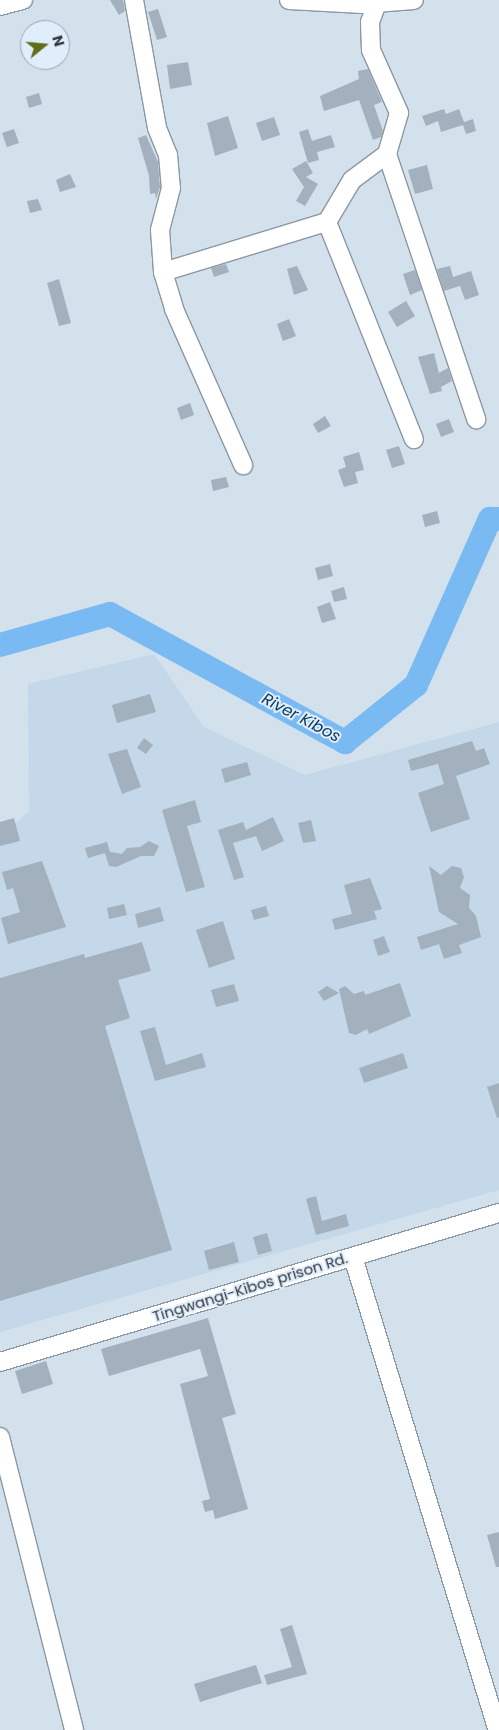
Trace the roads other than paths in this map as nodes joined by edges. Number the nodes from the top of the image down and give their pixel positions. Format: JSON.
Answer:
{"nodes":[{"id":1,"x":23,"y":0,"type":"edge"},
{"id":2,"x":134,"y":0,"type":"edge"},
{"id":3,"x":289,"y":0,"type":"edge"},
{"id":4,"x":414,"y":0,"type":"edge"},
{"id":5,"x":377,"y":3,"type":"junction"},
{"id":6,"x":0,"y":6,"type":"edge"},
{"id":7,"x":386,"y":154,"type":"junction"},
{"id":8,"x":327,"y":222,"type":"junction"},
{"id":9,"x":163,"y":272,"type":"junction"},
{"id":10,"x":476,"y":419,"type":"dead end"},
{"id":11,"x":414,"y":439,"type":"dead end"},
{"id":12,"x":243,"y":465,"type":"dead end"},
{"id":13,"x":499,"y":1213,"type":"edge"},
{"id":14,"x":353,"y":1257,"type":"junction"},
{"id":15,"x":0,"y":1362,"type":"edge"},
{"id":16,"x":0,"y":1437,"type":"edge"},
{"id":17,"x":74,"y":1730,"type":"edge"},
{"id":18,"x":498,"y":1730,"type":"edge"}],
"edges":[{"from":1,"to":6,"type":"street"},
{"from":2,"to":9,"type":"street"},
{"from":3,"to":5,"type":"street"},
{"from":4,"to":5,"type":"street"},
{"from":5,"to":7,"type":"street"},
{"from":7,"to":8,"type":"street"},
{"from":7,"to":10,"type":"street"},
{"from":8,"to":9,"type":"street"},
{"from":8,"to":11,"type":"street"},
{"from":9,"to":12,"type":"street"},
{"from":13,"to":14,"type":"street","name":"Tingwangi-Kibos prison Rd."},
{"from":14,"to":15,"type":"street","name":"Tingwangi-Kibos prison Rd."},
{"from":14,"to":18,"type":"street"},
{"from":16,"to":17,"type":"street"}]}
